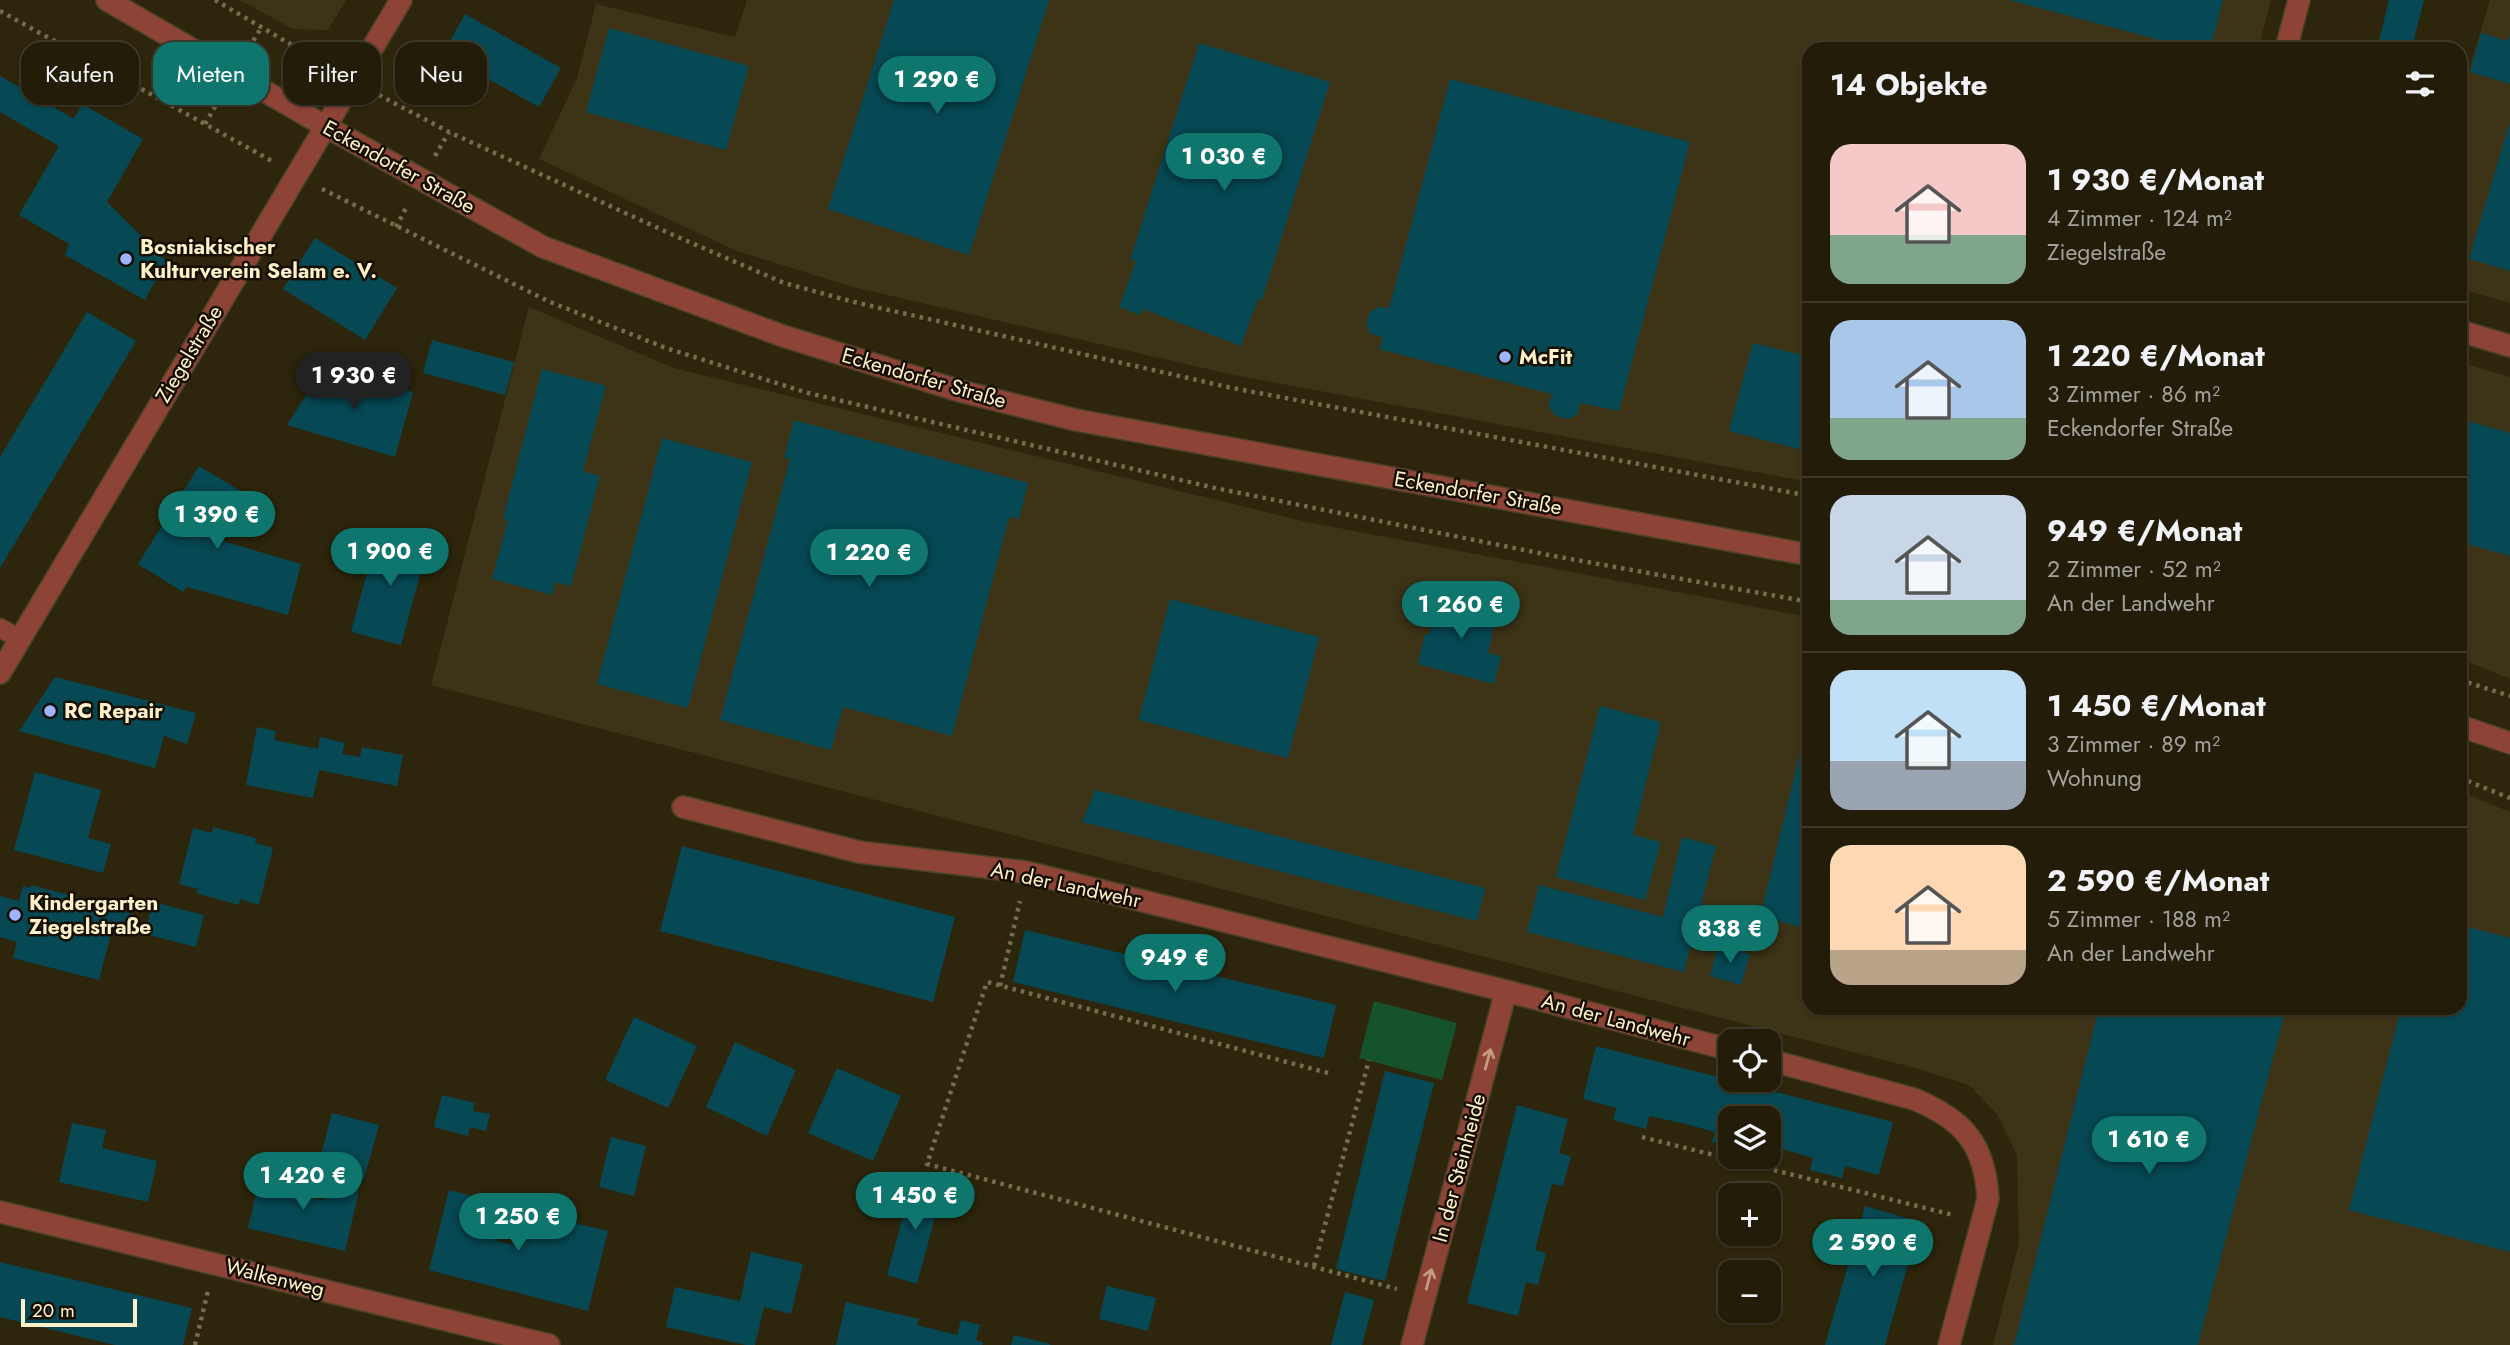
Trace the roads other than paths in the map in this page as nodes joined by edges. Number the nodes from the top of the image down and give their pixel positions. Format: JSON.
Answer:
{"nodes":[{"id":1,"x":107,"y":0,"type":"edge"},
{"id":2,"x":401,"y":0,"type":"edge"},
{"id":3,"x":2299,"y":0,"type":"edge"},
{"id":4,"x":2288,"y":42,"type":"edge"},
{"id":5,"x":324,"y":126,"type":"junction"},
{"id":6,"x":2467,"y":333,"type":"edge"},
{"id":7,"x":2510,"y":346,"type":"edge"},
{"id":8,"x":1802,"y":554,"type":"edge"},
{"id":9,"x":0,"y":628,"type":"edge"},
{"id":10,"x":20,"y":639,"type":"junction"},
{"id":11,"x":0,"y":673,"type":"edge"},
{"id":12,"x":2467,"y":728,"type":"edge"},
{"id":13,"x":2510,"y":743,"type":"edge"},
{"id":14,"x":683,"y":807,"type":"dead end"},
{"id":15,"x":1506,"y":991,"type":"junction"},
{"id":16,"x":1718,"y":1047,"type":"edge"},
{"id":17,"x":1781,"y":1063,"type":"edge"},
{"id":18,"x":0,"y":1212,"type":"edge"},
{"id":19,"x":549,"y":1345,"type":"edge"},
{"id":20,"x":1412,"y":1345,"type":"edge"},
{"id":21,"x":1949,"y":1345,"type":"edge"}],
"edges":[{"from":1,"to":5,"type":"street","name":"Eckendorfer Straße"},
{"from":2,"to":5,"type":"street","name":"Ziegelstraße"},
{"from":3,"to":4,"type":"street"},
{"from":5,"to":8,"type":"street","name":"Eckendorfer Straße"},
{"from":5,"to":10,"type":"street","name":"Ziegelstraße"},
{"from":6,"to":7,"type":"street"},
{"from":9,"to":10,"type":"lane"},
{"from":10,"to":11,"type":"street","name":"Ziegelstraße"},
{"from":12,"to":13,"type":"street"},
{"from":14,"to":15,"type":"street","name":"An der Landwehr"},
{"from":15,"to":16,"type":"street","name":"An der Landwehr"},
{"from":20,"to":15,"type":"street","name":"In der Steinheide","one_way":true},
{"from":17,"to":21,"type":"street"},
{"from":18,"to":19,"type":"street","name":"Walkenweg"}]}
